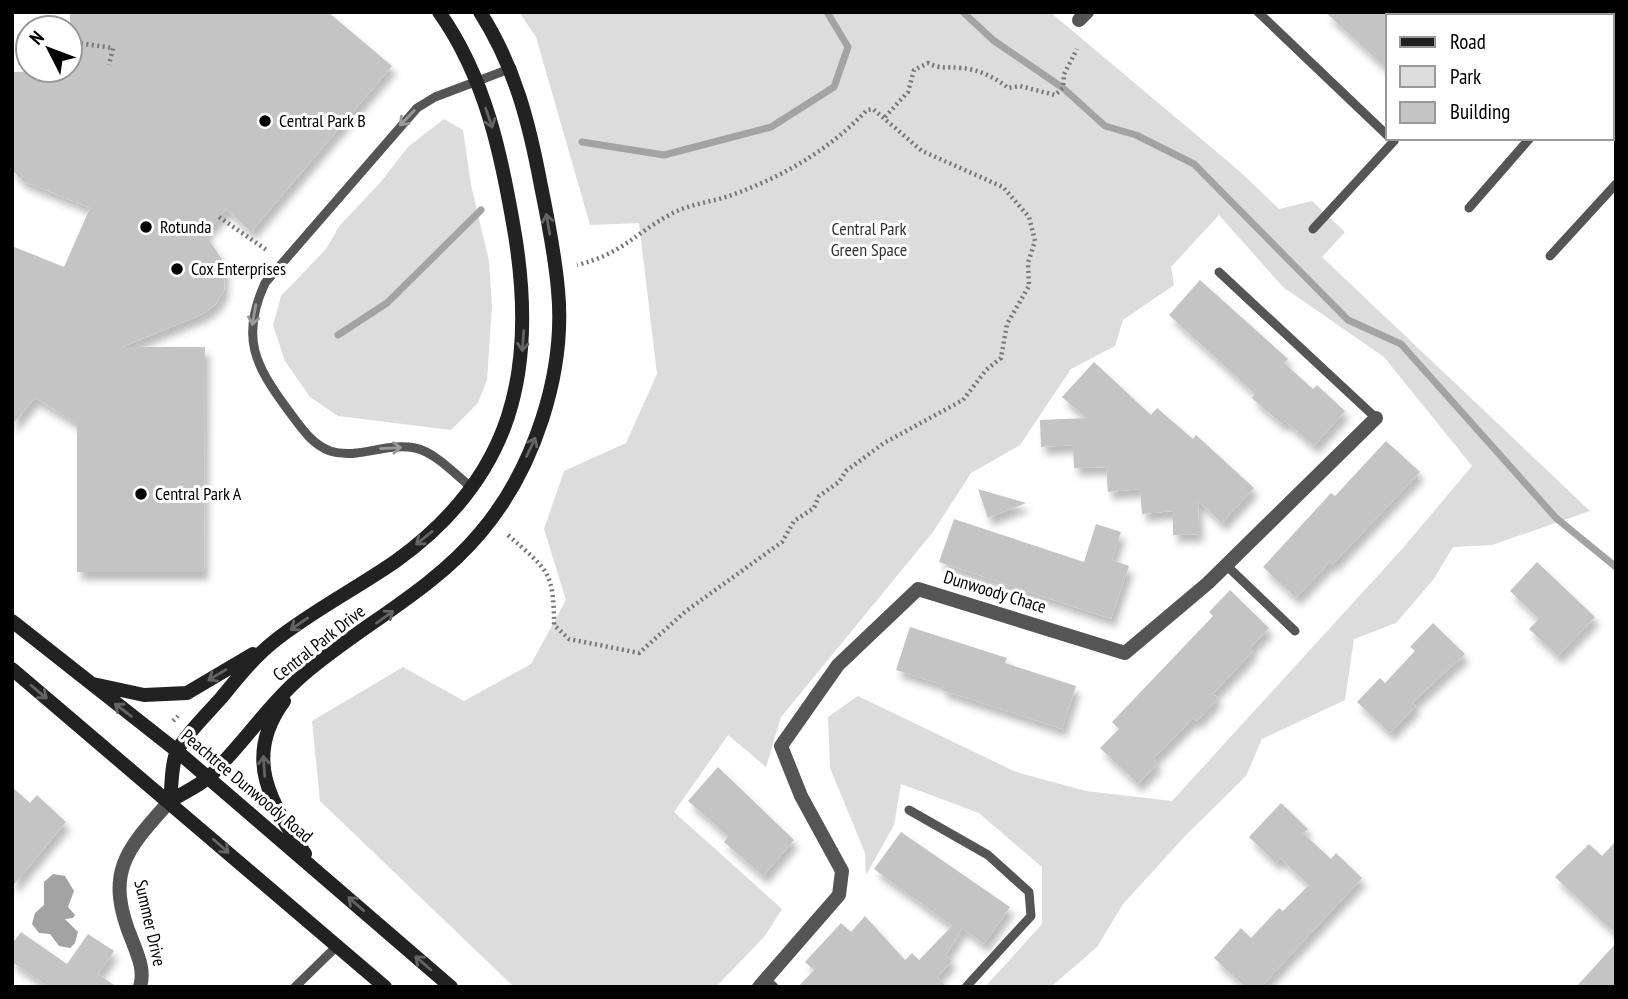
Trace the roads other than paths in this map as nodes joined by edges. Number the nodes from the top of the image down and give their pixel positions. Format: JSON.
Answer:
{"nodes":[{"id":1,"x":439,"y":12,"type":"edge"},
{"id":2,"x":480,"y":12,"type":"edge"},
{"id":3,"x":1258,"y":12,"type":"edge"},
{"id":4,"x":512,"y":68,"type":"junction"},
{"id":5,"x":477,"y":81,"type":"junction"},
{"id":6,"x":1386,"y":133,"type":"edge"},
{"id":7,"x":1393,"y":140,"type":"edge"},
{"id":8,"x":1528,"y":140,"type":"edge"},
{"id":9,"x":1616,"y":184,"type":"edge"},
{"id":10,"x":1469,"y":208,"type":"dead end"},
{"id":11,"x":1313,"y":229,"type":"dead end"},
{"id":12,"x":1550,"y":256,"type":"dead end"},
{"id":13,"x":1219,"y":272,"type":"dead end"},
{"id":14,"x":1376,"y":418,"type":"joint"},
{"id":15,"x":472,"y":488,"type":"junction"},
{"id":16,"x":1226,"y":565,"type":"junction"},
{"id":17,"x":12,"y":621,"type":"edge"},
{"id":18,"x":1295,"y":632,"type":"dead end"},
{"id":19,"x":275,"y":640,"type":"junction"},
{"id":20,"x":12,"y":669,"type":"edge"},
{"id":21,"x":305,"y":674,"type":"junction"},
{"id":22,"x":87,"y":682,"type":"junction"},
{"id":23,"x":177,"y":751,"type":"junction"},
{"id":24,"x":209,"y":778,"type":"junction"},
{"id":25,"x":170,"y":801,"type":"junction"},
{"id":26,"x":909,"y":810,"type":"dead end"},
{"id":27,"x":316,"y":869,"type":"junction"},
{"id":28,"x":337,"y":946,"type":"junction"},
{"id":29,"x":766,"y":985,"type":"edge"},
{"id":30,"x":140,"y":987,"type":"edge"},
{"id":31,"x":295,"y":987,"type":"edge"},
{"id":32,"x":385,"y":987,"type":"edge"},
{"id":33,"x":451,"y":987,"type":"edge"},
{"id":34,"x":966,"y":987,"type":"edge"}],
"edges":[{"from":1,"to":5,"type":"street","name":"Central Park Drive"},
{"from":2,"to":4,"type":"street","name":"Central Park Drive"},
{"from":3,"to":6,"type":"lane"},
{"from":4,"to":5,"type":"lane"},
{"from":21,"to":4,"type":"street","name":"Central Park Drive","one_way":true},
{"from":5,"to":15,"type":"street","name":"Central Park Drive","one_way":true},
{"from":5,"to":15,"type":"lane","one_way":true},
{"from":7,"to":11,"type":"lane"},
{"from":8,"to":10,"type":"lane"},
{"from":9,"to":12,"type":"lane"},
{"from":13,"to":14,"type":"lane"},
{"from":14,"to":16,"type":"street","name":"Dunwoody Chace"},
{"from":15,"to":19,"type":"street","name":"Central Park Drive","one_way":true},
{"from":16,"to":18,"type":"lane"},
{"from":16,"to":29,"type":"street","name":"Dunwoody Chace"},
{"from":17,"to":22,"type":"street","name":"Peachtree Dunwoody Road"},
{"from":19,"to":22,"type":"street","one_way":true},
{"from":19,"to":23,"type":"street","name":"Central Park Drive"},
{"from":20,"to":25,"type":"street","one_way":true},
{"from":21,"to":24,"type":"street","name":"Central Park Drive"},
{"from":27,"to":21,"type":"street","one_way":true},
{"from":23,"to":22,"type":"street","name":"Peachtree Dunwoody Road","one_way":true},
{"from":23,"to":24,"type":"street","name":"Peachtree Dunwoody Road"},
{"from":23,"to":25,"type":"street"},
{"from":24,"to":25,"type":"street","name":"Central Park Drive"},
{"from":24,"to":27,"type":"street","name":"Peachtree Dunwoody Road"},
{"from":25,"to":28,"type":"street","one_way":true},
{"from":25,"to":30,"type":"street","name":"Summer Drive"},
{"from":26,"to":34,"type":"lane"},
{"from":33,"to":27,"type":"street","name":"Peachtree Dunwoody Road","one_way":true},
{"from":28,"to":31,"type":"lane"},
{"from":28,"to":32,"type":"street"}]}
